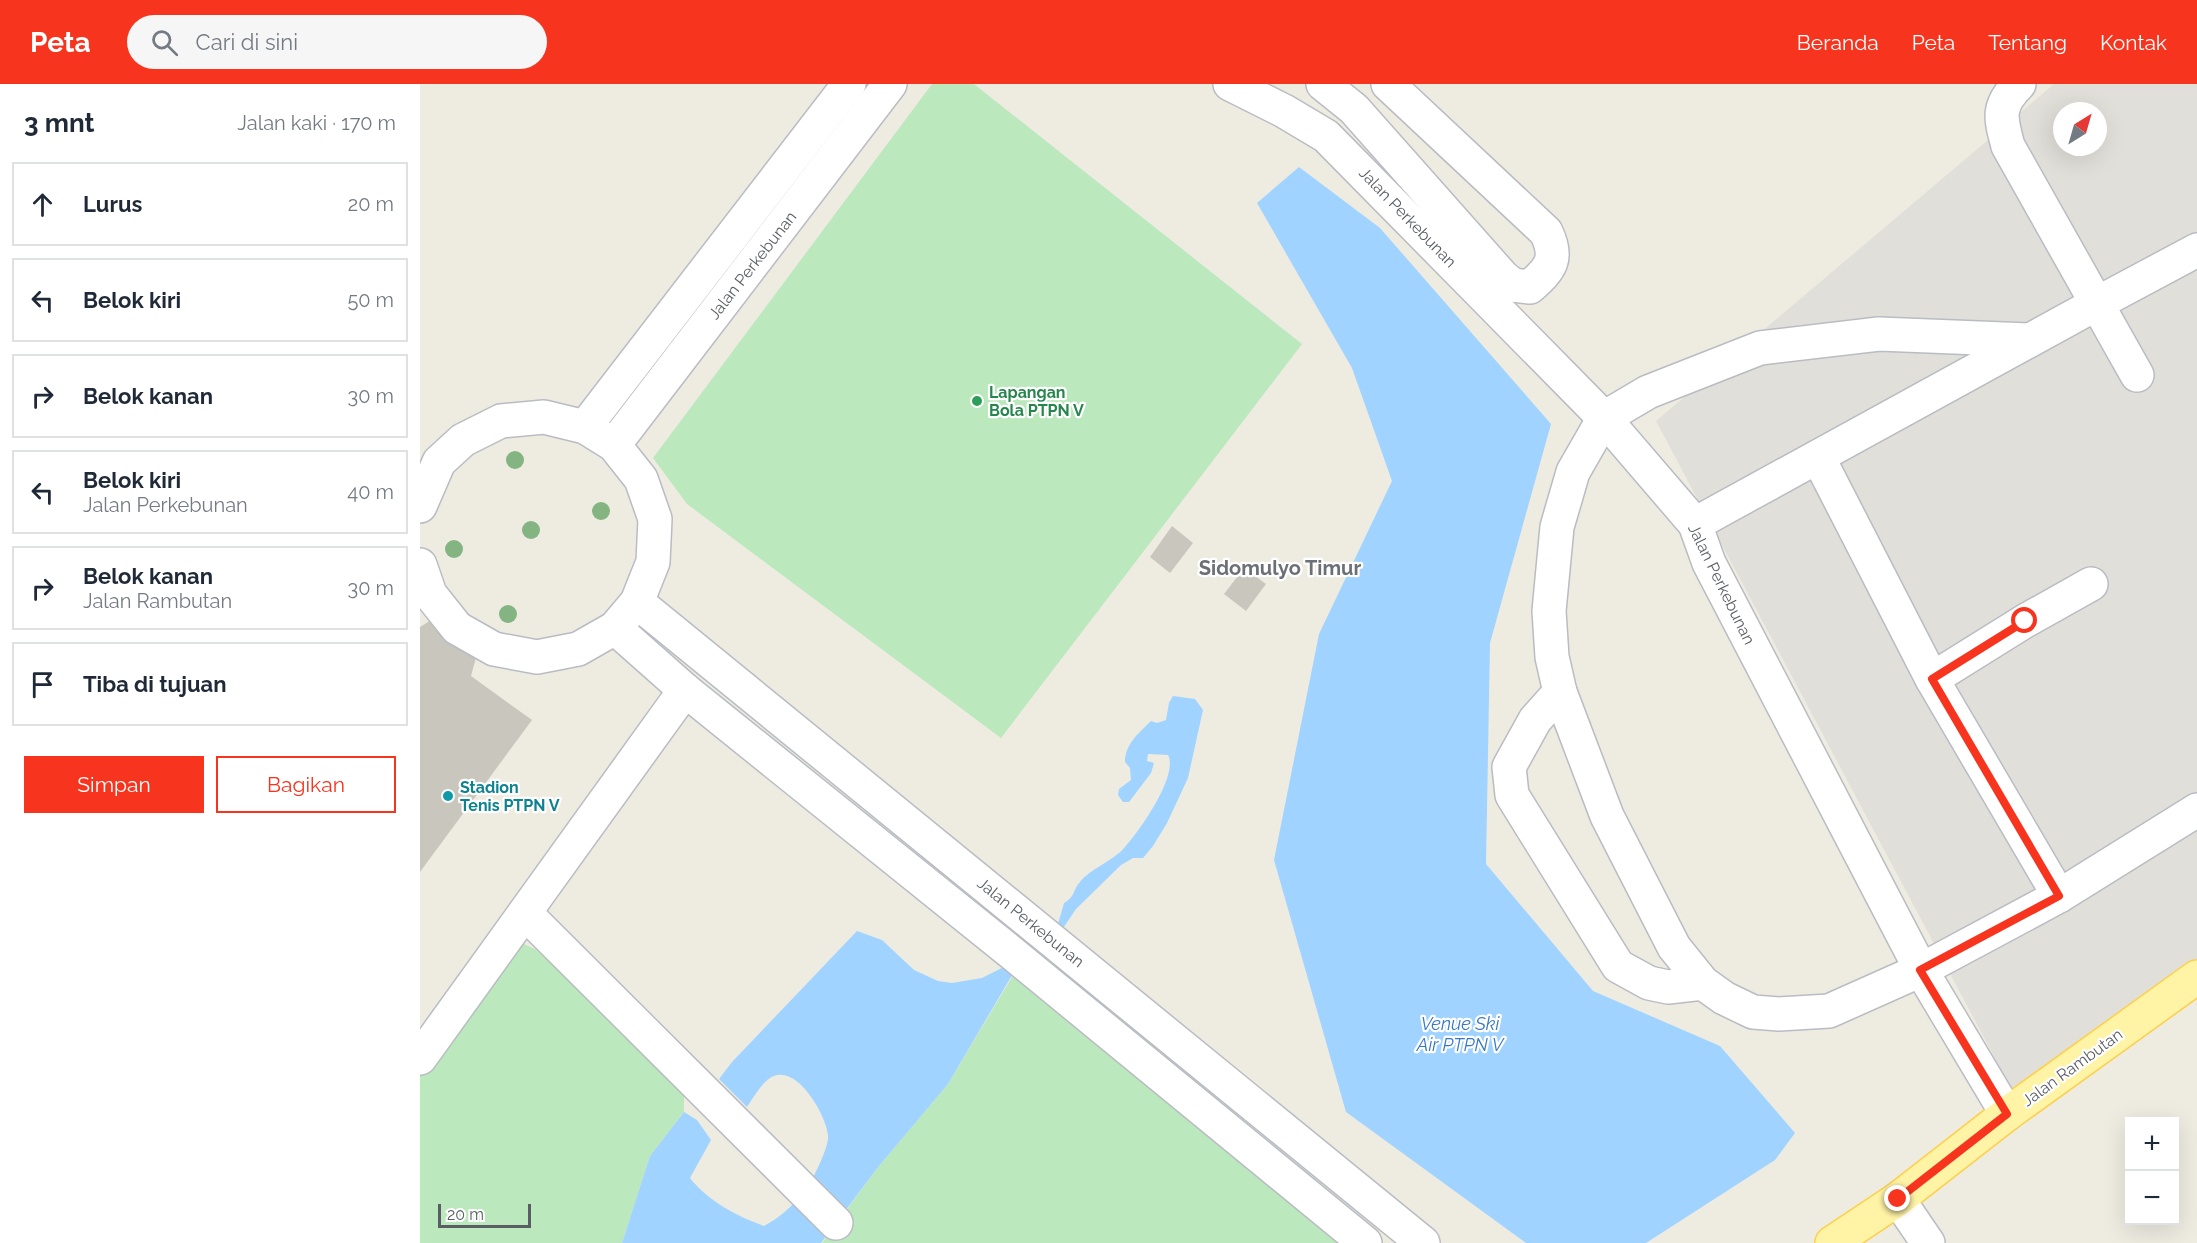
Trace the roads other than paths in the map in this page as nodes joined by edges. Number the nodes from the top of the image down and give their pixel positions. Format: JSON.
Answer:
{"nodes":[{"id":1,"x":849,"y":84,"type":"edge"},
{"id":2,"x":890,"y":84,"type":"edge"},
{"id":3,"x":1230,"y":84,"type":"edge"},
{"id":4,"x":1323,"y":84,"type":"edge"},
{"id":5,"x":1382,"y":84,"type":"edge"},
{"id":6,"x":1388,"y":84,"type":"edge"},
{"id":7,"x":2019,"y":84,"type":"edge"},
{"id":8,"x":1354,"y":109,"type":"junction"},
{"id":9,"x":1326,"y":135,"type":"junction"},
{"id":10,"x":795,"y":156,"type":"junction"},
{"id":11,"x":823,"y":173,"type":"junction"},
{"id":12,"x":2197,"y":250,"type":"edge"},
{"id":13,"x":2096,"y":304,"type":"junction"},
{"id":14,"x":2029,"y":340,"type":"junction"},
{"id":15,"x":2137,"y":375,"type":"dead end"},
{"id":16,"x":1604,"y":418,"type":"junction"},
{"id":17,"x":585,"y":427,"type":"junction"},
{"id":18,"x":614,"y":446,"type":"junction"},
{"id":19,"x":429,"y":455,"type":"edge"},
{"id":20,"x":1818,"y":457,"type":"junction"},
{"id":21,"x":420,"y":506,"type":"edge"},
{"id":22,"x":1695,"y":524,"type":"junction"},
{"id":23,"x":420,"y":565,"type":"edge"},
{"id":24,"x":2091,"y":584,"type":"dead end"},
{"id":25,"x":637,"y":602,"type":"junction"},
{"id":26,"x":615,"y":628,"type":"junction"},
{"id":27,"x":1932,"y":679,"type":"junction"},
{"id":28,"x":685,"y":690,"type":"junction"},
{"id":29,"x":1560,"y":692,"type":"junction"},
{"id":30,"x":2197,"y":810,"type":"edge"},
{"id":31,"x":2059,"y":896,"type":"junction"},
{"id":32,"x":525,"y":913,"type":"junction"},
{"id":33,"x":1920,"y":970,"type":"junction"},
{"id":34,"x":2197,"y":977,"type":"edge"},
{"id":35,"x":1703,"y":983,"type":"junction"},
{"id":36,"x":1132,"y":1005,"type":"junction"},
{"id":37,"x":1112,"y":1035,"type":"junction"},
{"id":38,"x":420,"y":1058,"type":"edge"},
{"id":39,"x":2007,"y":1114,"type":"junction"},
{"id":40,"x":1898,"y":1199,"type":"junction"},
{"id":41,"x":836,"y":1223,"type":"dead end"},
{"id":42,"x":1365,"y":1243,"type":"edge"},
{"id":43,"x":1423,"y":1243,"type":"edge"},
{"id":44,"x":1832,"y":1243,"type":"edge"},
{"id":45,"x":1928,"y":1243,"type":"edge"}],
"edges":[{"from":1,"to":10,"type":"street","name":"Jalan Perkebunan"},
{"from":2,"to":11,"type":"street","name":"Jalan Perkebunan"},
{"from":3,"to":9,"type":"street","name":"Jalan Perkebunan"},
{"from":4,"to":8,"type":"street"},
{"from":5,"to":8,"type":"street"},
{"from":6,"to":8,"type":"street"},
{"from":7,"to":13,"type":"street"},
{"from":8,"to":9,"type":"street"},
{"from":9,"to":16,"type":"street","name":"Jalan Perkebunan"},
{"from":10,"to":11,"type":"street"},
{"from":10,"to":17,"type":"street","name":"Jalan Perkebunan"},
{"from":11,"to":18,"type":"street","name":"Jalan Perkebunan"},
{"from":12,"to":13,"type":"street"},
{"from":13,"to":14,"type":"street"},
{"from":13,"to":15,"type":"street"},
{"from":14,"to":16,"type":"street"},
{"from":14,"to":20,"type":"street"},
{"from":16,"to":22,"type":"street","name":"Jalan Perkebunan"},
{"from":16,"to":29,"type":"street"},
{"from":17,"to":18,"type":"street"},
{"from":17,"to":19,"type":"street"},
{"from":18,"to":25,"type":"street"},
{"from":19,"to":21,"type":"street"},
{"from":20,"to":22,"type":"street"},
{"from":20,"to":27,"type":"street"},
{"from":22,"to":33,"type":"street","name":"Jalan Perkebunan"},
{"from":23,"to":26,"type":"street"},
{"from":24,"to":27,"type":"street"},
{"from":25,"to":26,"type":"street"},
{"from":25,"to":36,"type":"street","name":"Jalan Perkebunan"},
{"from":26,"to":28,"type":"street"},
{"from":27,"to":31,"type":"street"},
{"from":28,"to":32,"type":"street"},
{"from":28,"to":37,"type":"street"},
{"from":29,"to":35,"type":"street"},
{"from":29,"to":35,"type":"street"},
{"from":30,"to":31,"type":"street"},
{"from":31,"to":33,"type":"street"},
{"from":32,"to":38,"type":"street"},
{"from":32,"to":41,"type":"street"},
{"from":33,"to":35,"type":"street"},
{"from":33,"to":39,"type":"street","name":"Jalan Perkebunan"},
{"from":34,"to":39,"type":"main road","name":"Jalan Rambutan"},
{"from":36,"to":37,"type":"street"},
{"from":36,"to":43,"type":"street","name":"Jalan Perkebunan"},
{"from":37,"to":42,"type":"street"},
{"from":39,"to":40,"type":"main road","name":"Jalan Rambutan"},
{"from":40,"to":44,"type":"main road","name":"Jalan Rambutan"},
{"from":40,"to":45,"type":"street"}]}
